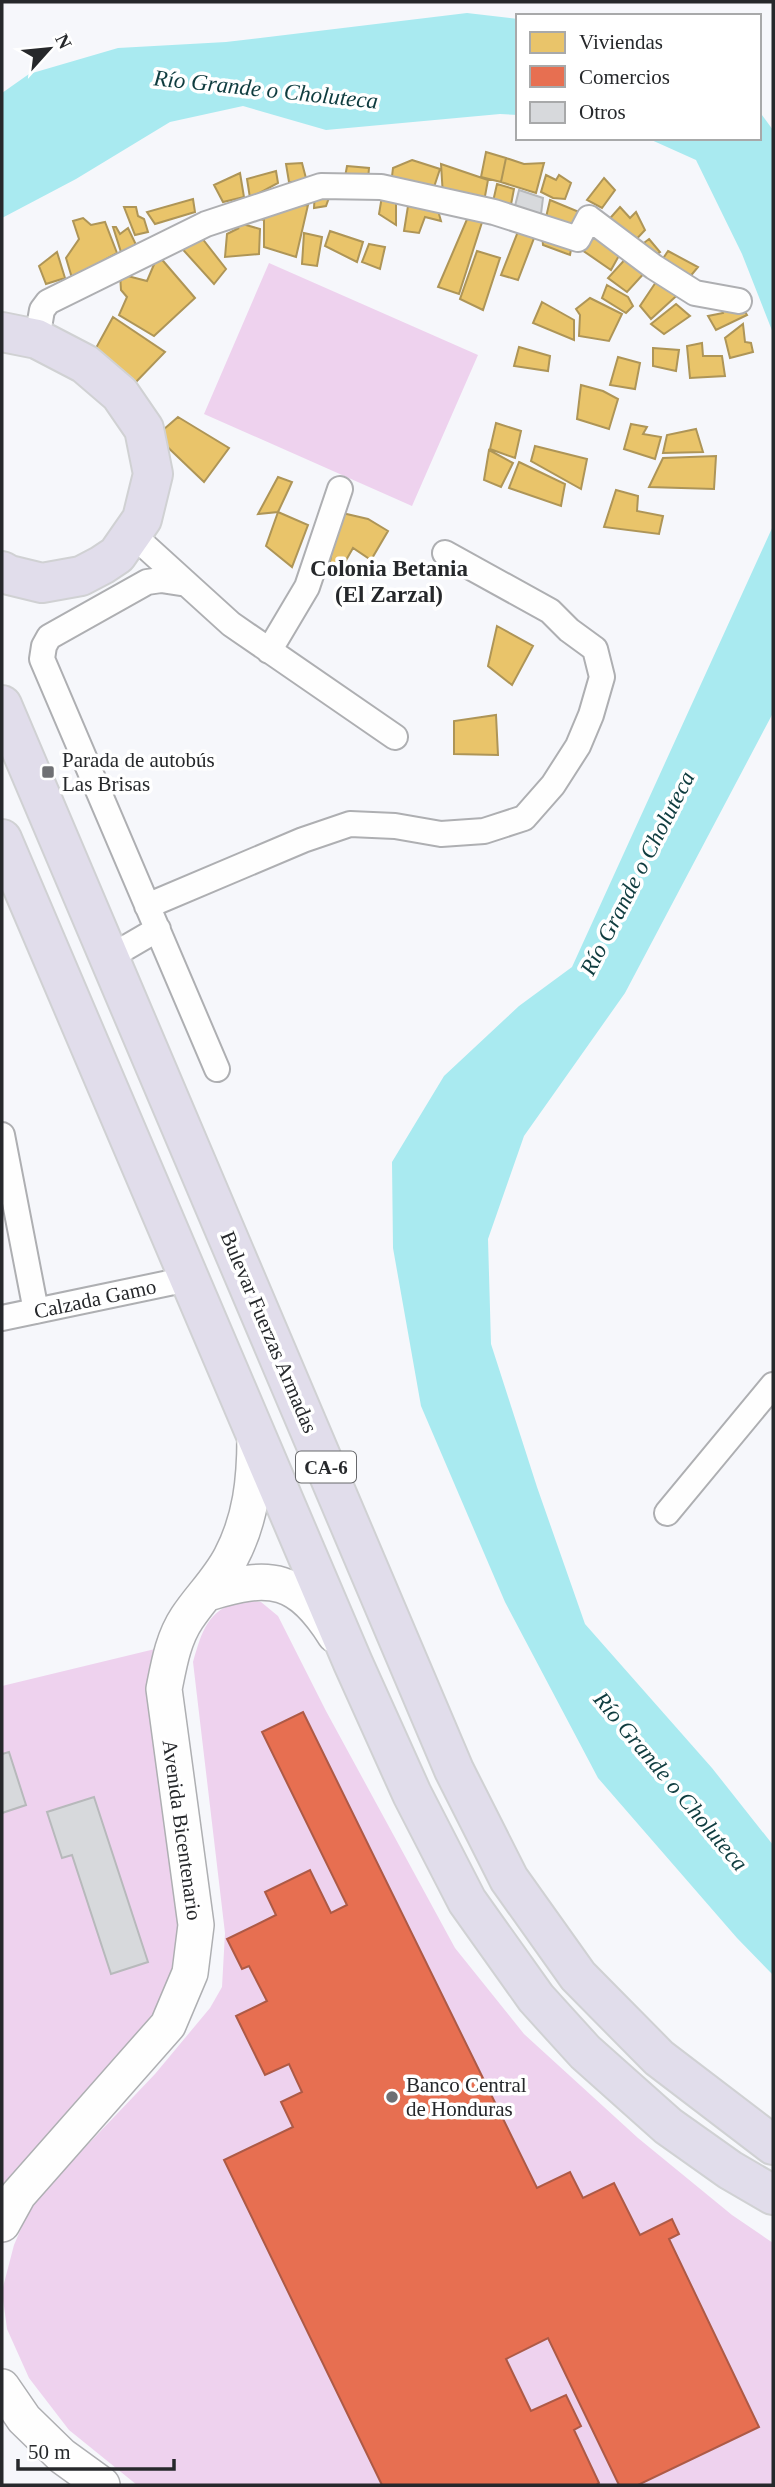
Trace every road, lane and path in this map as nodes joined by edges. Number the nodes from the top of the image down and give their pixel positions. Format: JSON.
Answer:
{"nodes":[{"id":1,"x":739,"y":301,"type":"dead end"},
{"id":2,"x":19,"y":335,"type":"edge"},
{"id":3,"x":340,"y":489,"type":"dead end"},
{"id":4,"x":133,"y":535,"type":"junction"},
{"id":5,"x":445,"y":553,"type":"dead end"},
{"id":6,"x":2,"y":571,"type":"edge"},
{"id":7,"x":187,"y":584,"type":"junction"},
{"id":8,"x":269,"y":651,"type":"junction"},
{"id":9,"x":2,"y":705,"type":"edge"},
{"id":10,"x":395,"y":737,"type":"dead end"},
{"id":11,"x":2,"y":839,"type":"edge"},
{"id":12,"x":148,"y":906,"type":"junction"},
{"id":13,"x":158,"y":929,"type":"junction"},
{"id":14,"x":110,"y":957,"type":"junction"},
{"id":15,"x":217,"y":1069,"type":"dead end"},
{"id":16,"x":2,"y":1135,"type":"edge"},
{"id":17,"x":188,"y":1279,"type":"junction"},
{"id":18,"x":36,"y":1311,"type":"junction"},
{"id":19,"x":2,"y":1318,"type":"edge"},
{"id":20,"x":773,"y":1385,"type":"edge"},
{"id":21,"x":255,"y":1437,"type":"junction"},
{"id":22,"x":667,"y":1513,"type":"dead end"},
{"id":23,"x":208,"y":1593,"type":"junction"},
{"id":24,"x":353,"y":1663,"type":"junction"},
{"id":25,"x":773,"y":2145,"type":"edge"},
{"id":26,"x":773,"y":2195,"type":"edge"},
{"id":27,"x":2,"y":2224,"type":"edge"},
{"id":28,"x":2,"y":2386,"type":"edge"},
{"id":29,"x":102,"y":2485,"type":"edge"}],
"edges":[{"from":1,"to":2,"type":"street"},
{"from":2,"to":4,"type":"highway"},
{"from":3,"to":8,"type":"street"},
{"from":4,"to":6,"type":"highway"},
{"from":4,"to":7,"type":"street"},
{"from":5,"to":12,"type":"street"},
{"from":7,"to":8,"type":"street"},
{"from":7,"to":12,"type":"street"},
{"from":8,"to":10,"type":"street"},
{"from":9,"to":14,"type":"highway","name":"Bulevar Fuerzas Armadas","number":"CA-6"},
{"from":11,"to":17,"type":"highway","number":"CA-6"},
{"from":12,"to":13,"type":"street"},
{"from":13,"to":14,"type":"street"},
{"from":13,"to":15,"type":"street"},
{"from":14,"to":25,"type":"highway","name":"Bulevar Fuerzas Armadas","number":"CA-6"},
{"from":16,"to":18,"type":"street"},
{"from":17,"to":18,"type":"street","name":"Calzada Gamo"},
{"from":17,"to":21,"type":"highway","number":"CA-6"},
{"from":18,"to":19,"type":"street","name":"Calzada Gamo"},
{"from":20,"to":22,"type":"street"},
{"from":21,"to":23,"type":"street","name":"Avenida Bicentenario"},
{"from":21,"to":24,"type":"highway","number":"CA-6"},
{"from":23,"to":24,"type":"street"},
{"from":23,"to":27,"type":"street","name":"Avenida Bicentenario"},
{"from":24,"to":26,"type":"highway","number":"CA-6"},
{"from":28,"to":29,"type":"street"}]}
